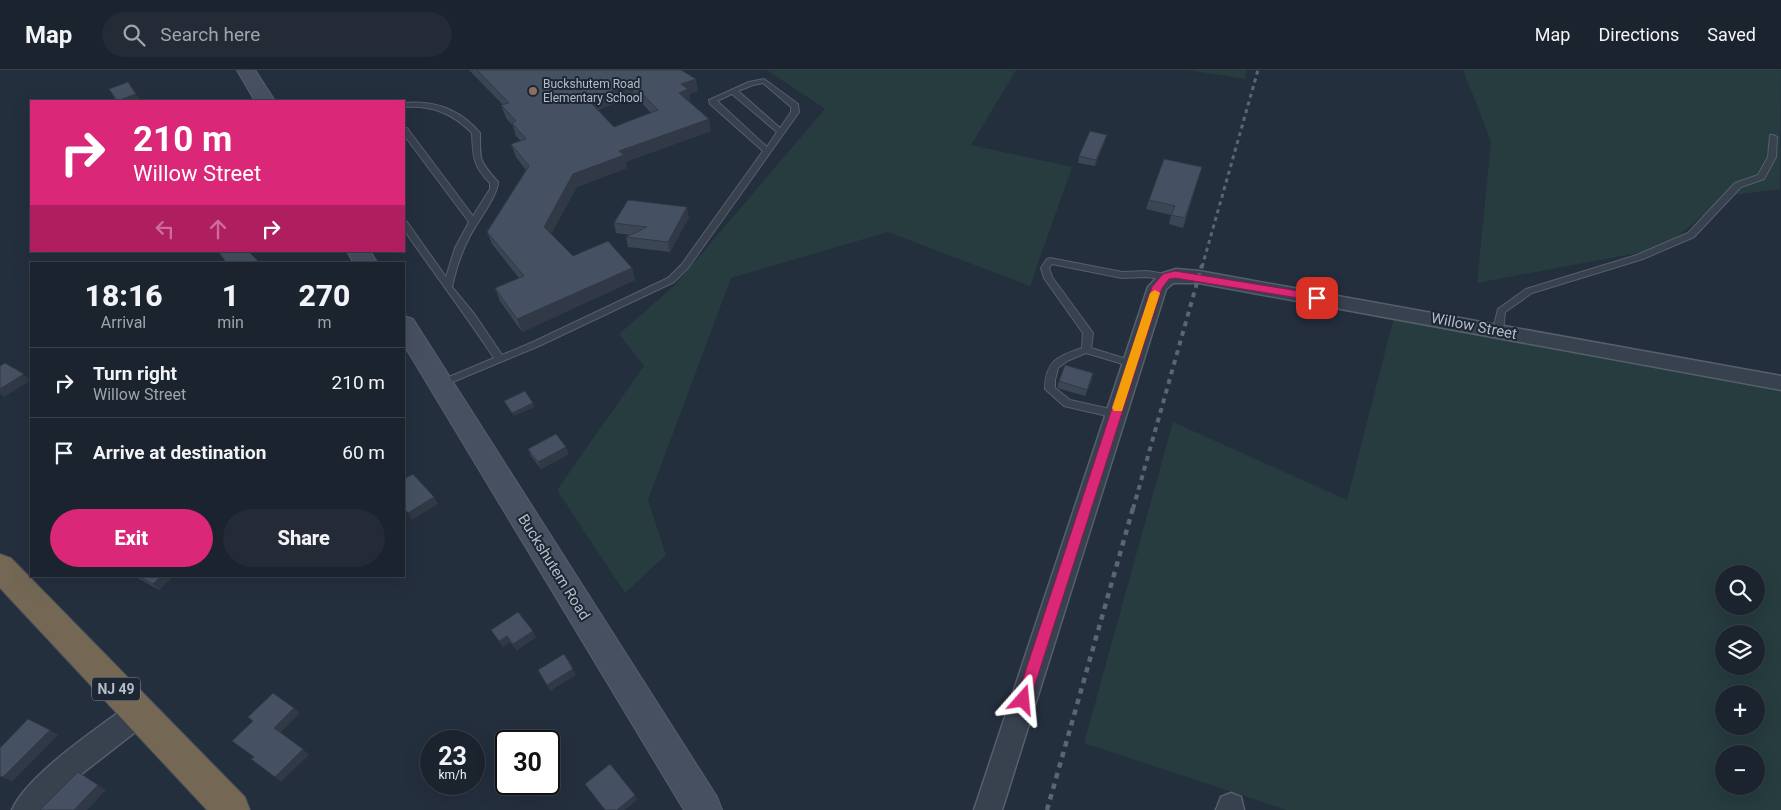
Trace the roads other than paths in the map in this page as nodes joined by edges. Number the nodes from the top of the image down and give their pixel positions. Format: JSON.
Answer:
{"nodes":[{"id":1,"x":246,"y":70,"type":"edge"},
{"id":2,"x":733,"y":91,"type":"junction"},
{"id":3,"x":264,"y":100,"type":"edge"},
{"id":4,"x":405,"y":105,"type":"edge"},
{"id":5,"x":405,"y":131,"type":"edge"},
{"id":6,"x":781,"y":132,"type":"junction"},
{"id":7,"x":1773,"y":137,"type":"dead end"},
{"id":8,"x":767,"y":150,"type":"junction"},
{"id":9,"x":473,"y":222,"type":"junction"},
{"id":10,"x":405,"y":225,"type":"edge"},
{"id":11,"x":1166,"y":277,"type":"junction"},
{"id":12,"x":448,"y":287,"type":"junction"},
{"id":13,"x":405,"y":327,"type":"edge"},
{"id":14,"x":1498,"y":330,"type":"junction"},
{"id":15,"x":1086,"y":350,"type":"junction"},
{"id":16,"x":500,"y":359,"type":"junction"},
{"id":17,"x":1133,"y":364,"type":"junction"},
{"id":18,"x":440,"y":384,"type":"junction"},
{"id":19,"x":1781,"y":384,"type":"edge"},
{"id":20,"x":1116,"y":414,"type":"junction"},
{"id":21,"x":0,"y":567,"type":"edge"},
{"id":22,"x":139,"y":713,"type":"junction"},
{"id":23,"x":26,"y":810,"type":"edge"},
{"id":24,"x":232,"y":810,"type":"edge"},
{"id":25,"x":704,"y":810,"type":"edge"},
{"id":26,"x":988,"y":810,"type":"edge"}],
"edges":[{"from":1,"to":3,"type":"main road"},
{"from":2,"to":6,"type":"lane"},
{"from":2,"to":6,"type":"lane"},
{"from":2,"to":8,"type":"lane"},
{"from":4,"to":9,"type":"lane"},
{"from":5,"to":9,"type":"lane"},
{"from":6,"to":8,"type":"lane"},
{"from":7,"to":14,"type":"lane"},
{"from":8,"to":16,"type":"lane"},
{"from":9,"to":12,"type":"lane"},
{"from":10,"to":12,"type":"lane"},
{"from":11,"to":14,"type":"street","name":"Willow Street"},
{"from":11,"to":15,"type":"lane"},
{"from":11,"to":17,"type":"street"},
{"from":12,"to":16,"type":"lane"},
{"from":13,"to":18,"type":"main road","name":"Buckshutem Road"},
{"from":14,"to":19,"type":"street","name":"Willow Street"},
{"from":15,"to":17,"type":"lane"},
{"from":15,"to":20,"type":"lane"},
{"from":16,"to":18,"type":"lane"},
{"from":17,"to":20,"type":"street"},
{"from":18,"to":25,"type":"main road","name":"Buckshutem Road"},
{"from":20,"to":26,"type":"street"},
{"from":21,"to":22,"type":"highway","number":"NJ 49"},
{"from":22,"to":23,"type":"street"},
{"from":22,"to":24,"type":"highway","number":"NJ 49"}]}
